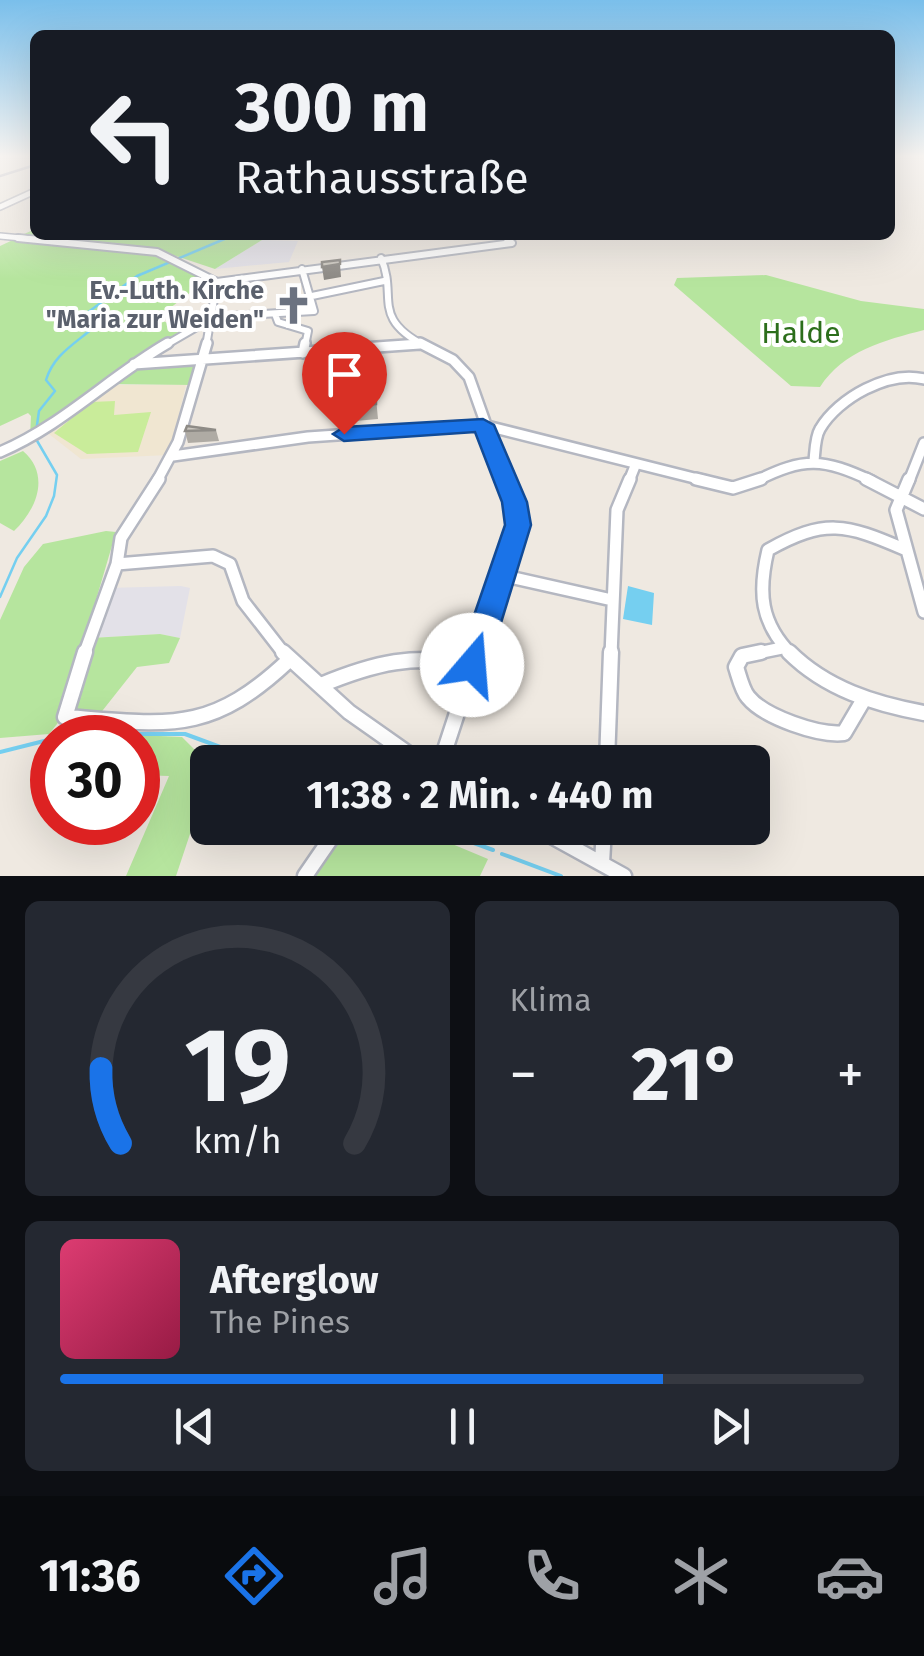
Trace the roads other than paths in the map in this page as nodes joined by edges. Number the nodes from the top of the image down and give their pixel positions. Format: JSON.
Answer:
{"nodes":[{"id":1,"x":0,"y":236,"type":"edge"},
{"id":2,"x":30,"y":239,"type":"edge"},
{"id":3,"x":44,"y":240,"type":"edge"},
{"id":4,"x":497,"y":243,"type":"dead end"},
{"id":5,"x":381,"y":258,"type":"junction"},
{"id":6,"x":302,"y":269,"type":"junction"},
{"id":7,"x":384,"y":280,"type":"junction"},
{"id":8,"x":217,"y":282,"type":"junction"},
{"id":9,"x":312,"y":296,"type":"junction"},
{"id":10,"x":275,"y":314,"type":"junction"},
{"id":11,"x":214,"y":317,"type":"junction"},
{"id":12,"x":420,"y":344,"type":"junction"},
{"id":13,"x":303,"y":352,"type":"junction"},
{"id":14,"x":200,"y":361,"type":"junction"},
{"id":15,"x":132,"y":364,"type":"junction"},
{"id":16,"x":924,"y":379,"type":"edge"},
{"id":17,"x":483,"y":425,"type":"junction"},
{"id":18,"x":40,"y":435,"type":"joint"},
{"id":19,"x":924,"y":443,"type":"edge"},
{"id":20,"x":0,"y":452,"type":"edge"},
{"id":21,"x":173,"y":456,"type":"junction"},
{"id":22,"x":814,"y":460,"type":"junction"},
{"id":23,"x":635,"y":466,"type":"junction"},
{"id":24,"x":904,"y":498,"type":"junction"},
{"id":25,"x":924,"y":509,"type":"edge"},
{"id":26,"x":904,"y":549,"type":"junction"},
{"id":27,"x":117,"y":564,"type":"junction"},
{"id":28,"x":501,"y":575,"type":"junction"},
{"id":29,"x":612,"y":600,"type":"junction"},
{"id":30,"x":924,"y":612,"type":"edge"},
{"id":31,"x":782,"y":648,"type":"junction"},
{"id":32,"x":288,"y":661,"type":"junction"},
{"id":33,"x":472,"y":665,"type":"junction"},
{"id":34,"x":320,"y":685,"type":"junction"},
{"id":35,"x":864,"y":699,"type":"junction"},
{"id":36,"x":924,"y":713,"type":"edge"},
{"id":37,"x":392,"y":745,"type":"edge"},
{"id":38,"x":446,"y":745,"type":"edge"},
{"id":39,"x":608,"y":745,"type":"edge"},
{"id":40,"x":326,"y":845,"type":"edge"},
{"id":41,"x":569,"y":845,"type":"edge"},
{"id":42,"x":603,"y":845,"type":"edge"},
{"id":43,"x":602,"y":863,"type":"junction"},
{"id":44,"x":305,"y":876,"type":"edge"},
{"id":45,"x":624,"y":876,"type":"edge"}],
"edges":[{"from":1,"to":2,"type":"street"},
{"from":3,"to":8,"type":"street"},
{"from":4,"to":5,"type":"street"},
{"from":5,"to":6,"type":"street"},
{"from":5,"to":7,"type":"street"},
{"from":6,"to":8,"type":"street"},
{"from":6,"to":9,"type":"street"},
{"from":7,"to":9,"type":"street"},
{"from":7,"to":12,"type":"street"},
{"from":8,"to":11,"type":"street"},
{"from":9,"to":10,"type":"street"},
{"from":10,"to":11,"type":"street"},
{"from":10,"to":13,"type":"street"},
{"from":11,"to":14,"type":"street"},
{"from":11,"to":15,"type":"street"},
{"from":12,"to":13,"type":"street"},
{"from":12,"to":17,"type":"street"},
{"from":13,"to":14,"type":"street"},
{"from":14,"to":15,"type":"street"},
{"from":14,"to":21,"type":"street"},
{"from":15,"to":18,"type":"street"},
{"from":16,"to":22,"type":"street"},
{"from":17,"to":21,"type":"street"},
{"from":17,"to":23,"type":"street"},
{"from":17,"to":28,"type":"street"},
{"from":18,"to":20,"type":"street"},
{"from":19,"to":24,"type":"street"},
{"from":21,"to":27,"type":"street"},
{"from":22,"to":23,"type":"street"},
{"from":22,"to":24,"type":"street"},
{"from":23,"to":29,"type":"street"},
{"from":24,"to":25,"type":"street"},
{"from":24,"to":26,"type":"street"},
{"from":26,"to":30,"type":"street"},
{"from":26,"to":31,"type":"street"},
{"from":27,"to":32,"type":"street"},
{"from":27,"to":32,"type":"street"},
{"from":28,"to":29,"type":"street"},
{"from":28,"to":33,"type":"street"},
{"from":29,"to":39,"type":"street"},
{"from":31,"to":35,"type":"street"},
{"from":31,"to":35,"type":"street"},
{"from":32,"to":34,"type":"street"},
{"from":33,"to":34,"type":"street"},
{"from":33,"to":38,"type":"street"},
{"from":34,"to":37,"type":"street"},
{"from":35,"to":36,"type":"street"},
{"from":40,"to":44,"type":"street"},
{"from":41,"to":43,"type":"street"},
{"from":42,"to":43,"type":"street"},
{"from":43,"to":45,"type":"street"}]}
